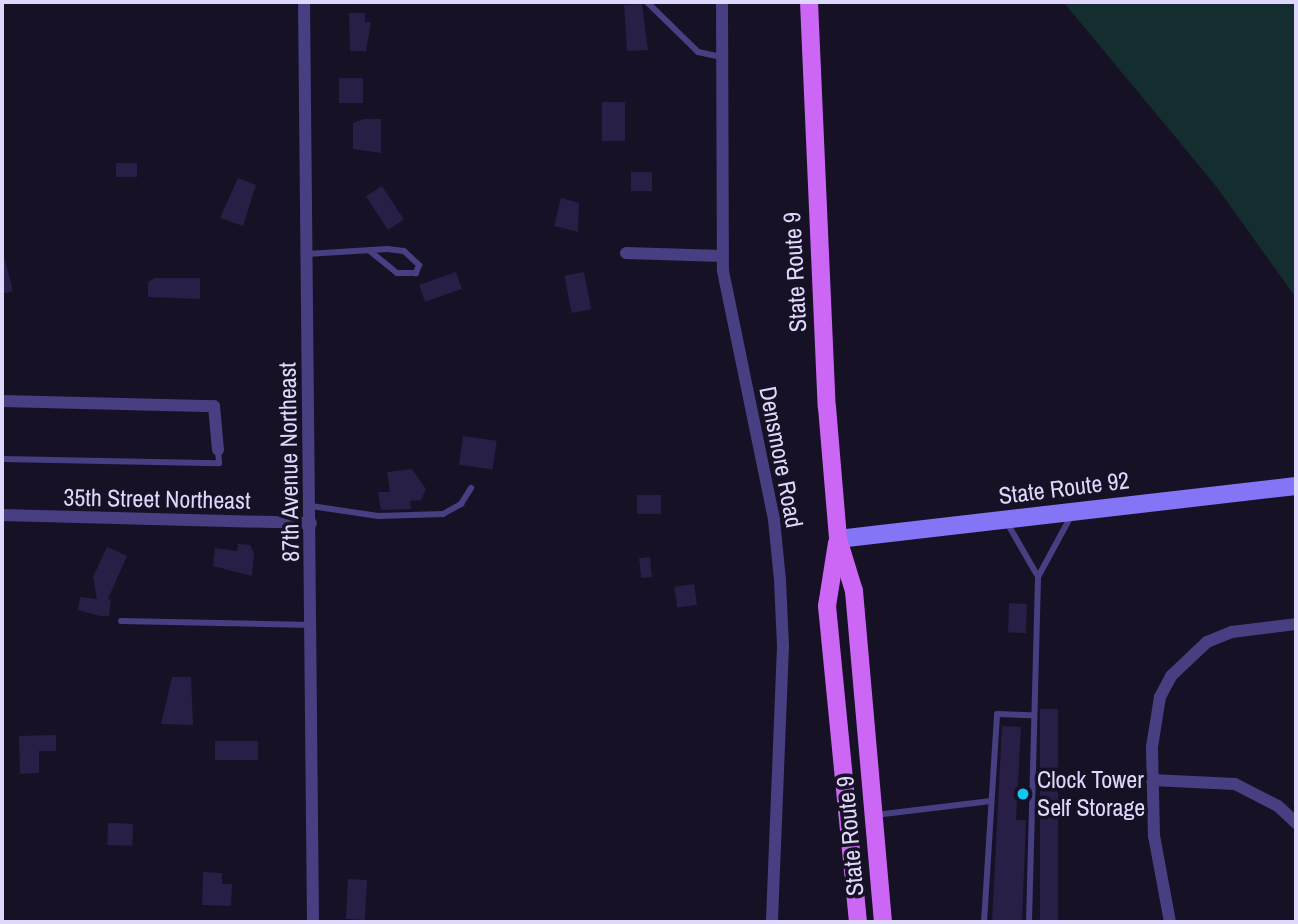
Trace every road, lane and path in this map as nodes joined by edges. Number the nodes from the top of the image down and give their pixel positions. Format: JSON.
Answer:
{"nodes":[{"id":1,"x":304,"y":2,"type":"edge"},
{"id":2,"x":647,"y":2,"type":"edge"},
{"id":3,"x":722,"y":2,"type":"edge"},
{"id":4,"x":809,"y":2,"type":"edge"},
{"id":5,"x":722,"y":57,"type":"junction"},
{"id":6,"x":369,"y":250,"type":"junction"},
{"id":7,"x":626,"y":253,"type":"dead end"},
{"id":8,"x":305,"y":254,"type":"junction"},
{"id":9,"x":722,"y":256,"type":"junction"},
{"id":10,"x":2,"y":401,"type":"edge"},
{"id":11,"x":218,"y":450,"type":"joint"},
{"id":12,"x":2,"y":459,"type":"edge"},
{"id":13,"x":1296,"y":486,"type":"edge"},
{"id":14,"x":471,"y":488,"type":"dead end"},
{"id":15,"x":1223,"y":494,"type":"junction"},
{"id":16,"x":1296,"y":496,"type":"edge"},
{"id":17,"x":311,"y":506,"type":"junction"},
{"id":18,"x":1075,"y":512,"type":"junction"},
{"id":19,"x":2,"y":515,"type":"edge"},
{"id":20,"x":1005,"y":520,"type":"junction"},
{"id":21,"x":311,"y":523,"type":"junction"},
{"id":22,"x":838,"y":539,"type":"junction"},
{"id":23,"x":1038,"y":577,"type":"junction"},
{"id":24,"x":121,"y":621,"type":"dead end"},
{"id":25,"x":1296,"y":624,"type":"edge"},
{"id":26,"x":313,"y":625,"type":"junction"},
{"id":27,"x":1032,"y":715,"type":"junction"},
{"id":28,"x":1152,"y":780,"type":"junction"},
{"id":29,"x":991,"y":801,"type":"junction"},
{"id":30,"x":873,"y":816,"type":"junction"},
{"id":31,"x":1296,"y":823,"type":"edge"},
{"id":32,"x":313,"y":922,"type":"edge"},
{"id":33,"x":772,"y":922,"type":"edge"},
{"id":34,"x":858,"y":922,"type":"edge"},
{"id":35,"x":883,"y":922,"type":"edge"},
{"id":36,"x":984,"y":922,"type":"edge"},
{"id":37,"x":1029,"y":922,"type":"edge"},
{"id":38,"x":1170,"y":922,"type":"edge"}],
"edges":[{"from":1,"to":8,"type":"street","name":"87th Avenue Northeast"},
{"from":2,"to":5,"type":"lane"},
{"from":3,"to":5,"type":"street","name":"Densmore Road"},
{"from":4,"to":22,"type":"main road","name":"State Route 9"},
{"from":5,"to":9,"type":"street","name":"Densmore Road"},
{"from":6,"to":6,"type":"lane"},
{"from":6,"to":8,"type":"lane"},
{"from":7,"to":9,"type":"street"},
{"from":8,"to":17,"type":"street","name":"87th Avenue Northeast"},
{"from":9,"to":33,"type":"street","name":"Densmore Road"},
{"from":10,"to":11,"type":"street"},
{"from":11,"to":12,"type":"lane"},
{"from":13,"to":15,"type":"main road","name":"State Route 92"},
{"from":14,"to":17,"type":"lane"},
{"from":15,"to":16,"type":"main road"},
{"from":15,"to":18,"type":"main road","name":"State Route 92"},
{"from":17,"to":21,"type":"street","name":"87th Avenue Northeast"},
{"from":18,"to":20,"type":"main road","name":"State Route 92"},
{"from":18,"to":23,"type":"lane"},
{"from":19,"to":21,"type":"street","name":"35th Street Northeast"},
{"from":20,"to":22,"type":"main road","name":"State Route 92"},
{"from":20,"to":23,"type":"lane"},
{"from":21,"to":26,"type":"street","name":"87th Avenue Northeast"},
{"from":22,"to":30,"type":"main road","name":"State Route 9"},
{"from":22,"to":34,"type":"main road","name":"State Route 9"},
{"from":23,"to":27,"type":"lane"},
{"from":24,"to":26,"type":"lane"},
{"from":25,"to":28,"type":"street"},
{"from":26,"to":32,"type":"street","name":"87th Avenue Northeast"},
{"from":27,"to":29,"type":"lane"},
{"from":27,"to":37,"type":"lane"},
{"from":28,"to":31,"type":"street"},
{"from":28,"to":38,"type":"street"},
{"from":29,"to":30,"type":"lane"},
{"from":29,"to":36,"type":"lane"},
{"from":30,"to":35,"type":"main road","name":"State Route 9"}]}
